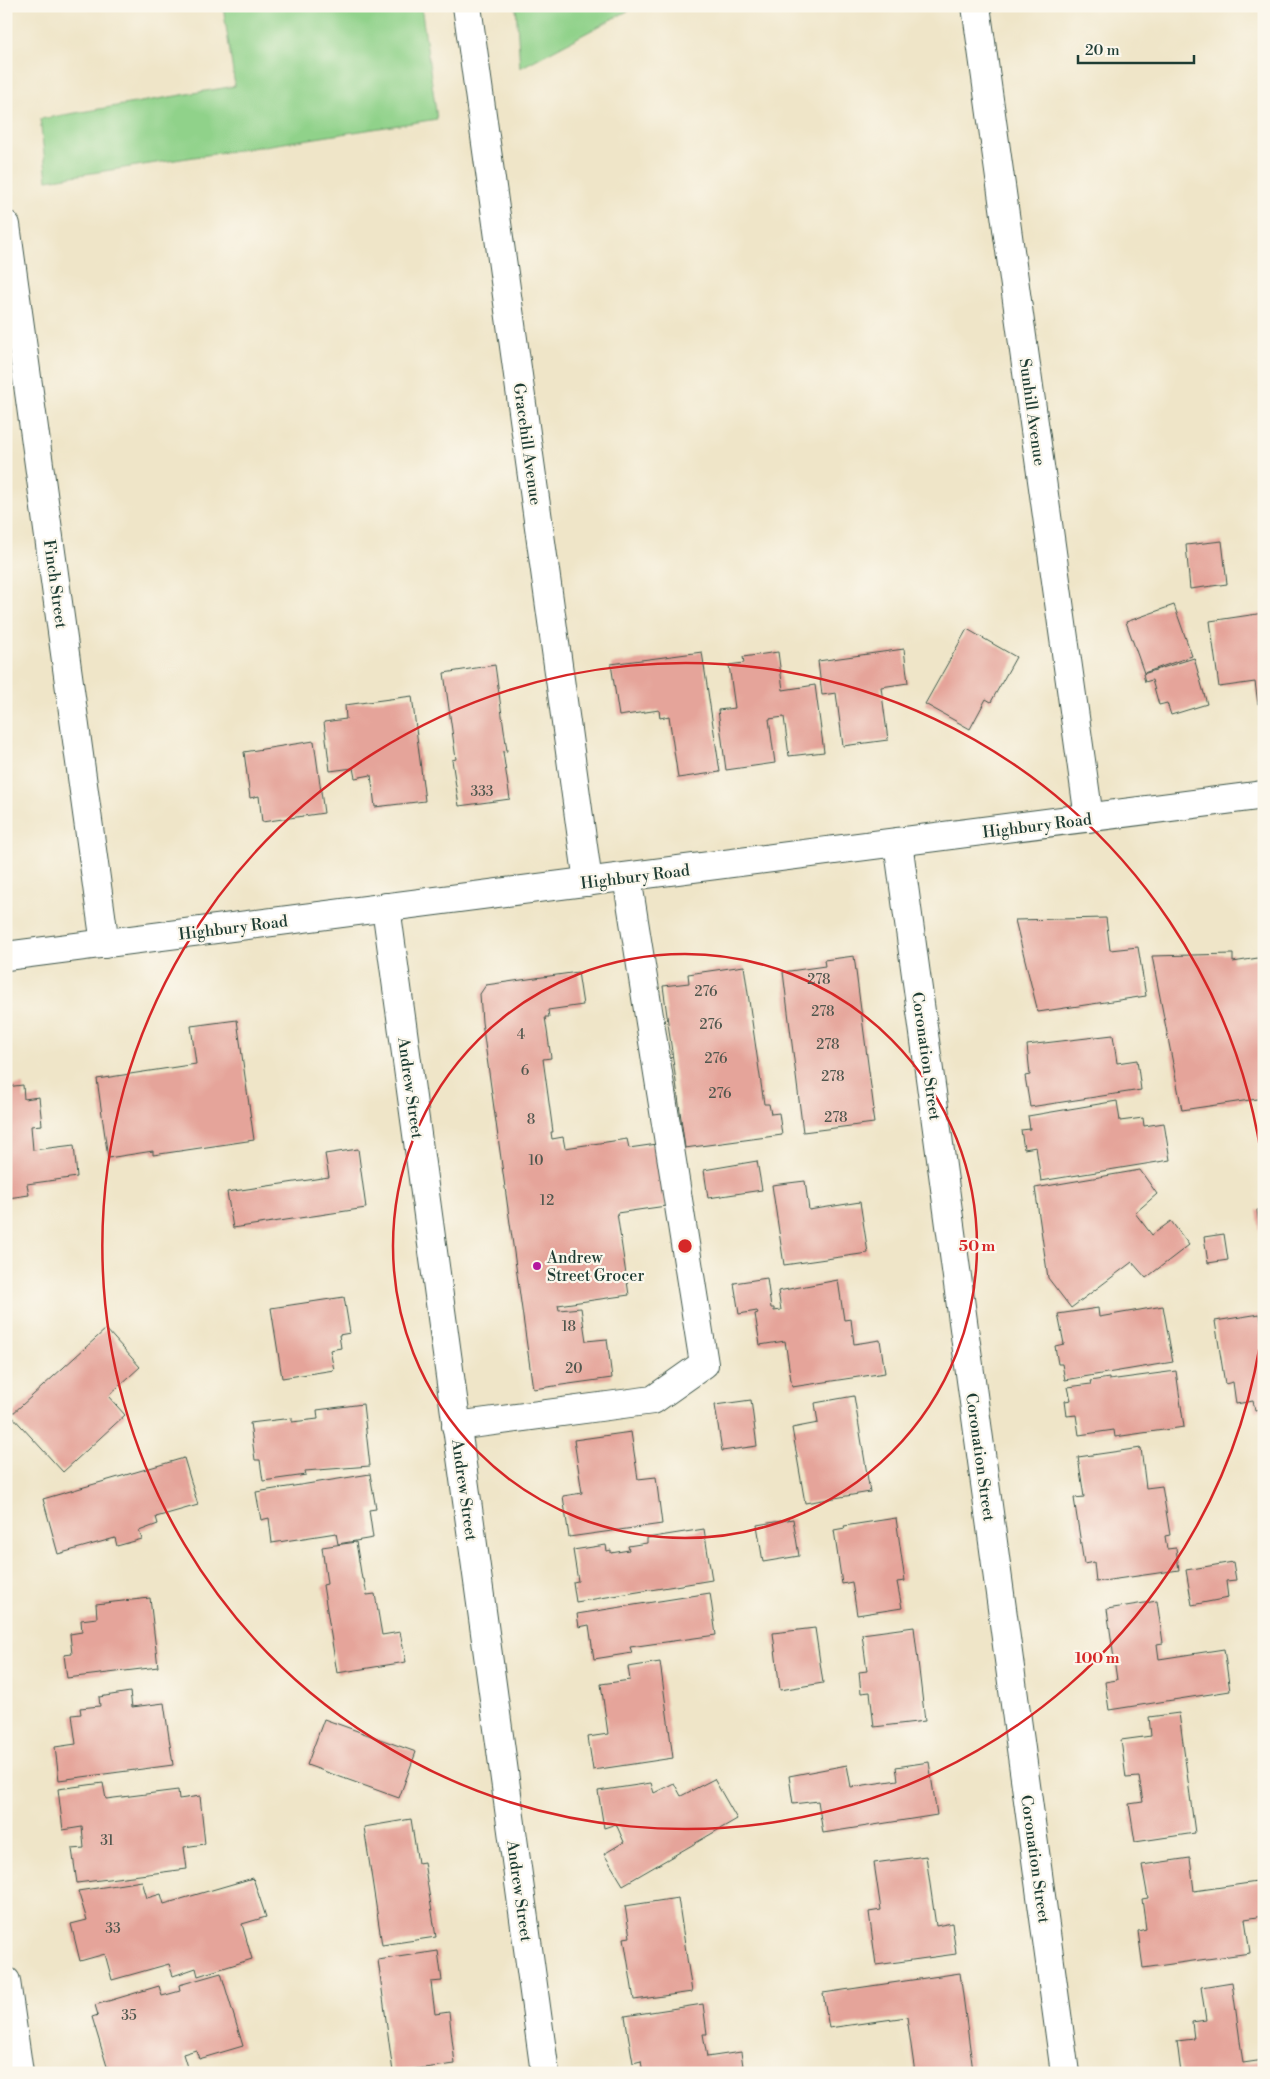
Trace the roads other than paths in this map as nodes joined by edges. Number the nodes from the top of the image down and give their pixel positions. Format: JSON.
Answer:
{"nodes":[{"id":1,"x":467,"y":6,"type":"edge"},
{"id":2,"x":976,"y":6,"type":"edge"},
{"id":3,"x":6,"y":225,"type":"edge"},
{"id":4,"x":1264,"y":795,"type":"edge"},
{"id":5,"x":1089,"y":818,"type":"junction"},
{"id":6,"x":898,"y":842,"type":"junction"},
{"id":7,"x":627,"y":877,"type":"junction"},
{"id":8,"x":588,"y":882,"type":"junction"},
{"id":9,"x":386,"y":907,"type":"junction"},
{"id":10,"x":105,"y":944,"type":"junction"},
{"id":11,"x":6,"y":956,"type":"edge"},
{"id":12,"x":456,"y":1426,"type":"junction"},
{"id":13,"x":6,"y":1981,"type":"edge"},
{"id":14,"x":10,"y":2043,"type":"edge"},
{"id":15,"x":19,"y":2073,"type":"edge"},
{"id":16,"x":545,"y":2073,"type":"edge"},
{"id":17,"x":1065,"y":2073,"type":"edge"}],
"edges":[{"from":1,"to":8,"type":"street","name":"Gracehill Avenue"},
{"from":2,"to":5,"type":"street","name":"Sunhill Avenue"},
{"from":3,"to":10,"type":"street","name":"Finch Street"},
{"from":4,"to":5,"type":"street","name":"Highbury Road"},
{"from":5,"to":6,"type":"street","name":"Highbury Road"},
{"from":6,"to":7,"type":"street","name":"Highbury Road"},
{"from":6,"to":17,"type":"street","name":"Coronation Street"},
{"from":7,"to":8,"type":"street","name":"Highbury Road"},
{"from":7,"to":12,"type":"street"},
{"from":8,"to":9,"type":"street","name":"Highbury Road"},
{"from":9,"to":10,"type":"street","name":"Highbury Road"},
{"from":9,"to":12,"type":"street","name":"Andrew Street"},
{"from":10,"to":11,"type":"street","name":"Highbury Road"},
{"from":12,"to":16,"type":"street","name":"Andrew Street"},
{"from":13,"to":14,"type":"street"},
{"from":14,"to":15,"type":"street"}]}
